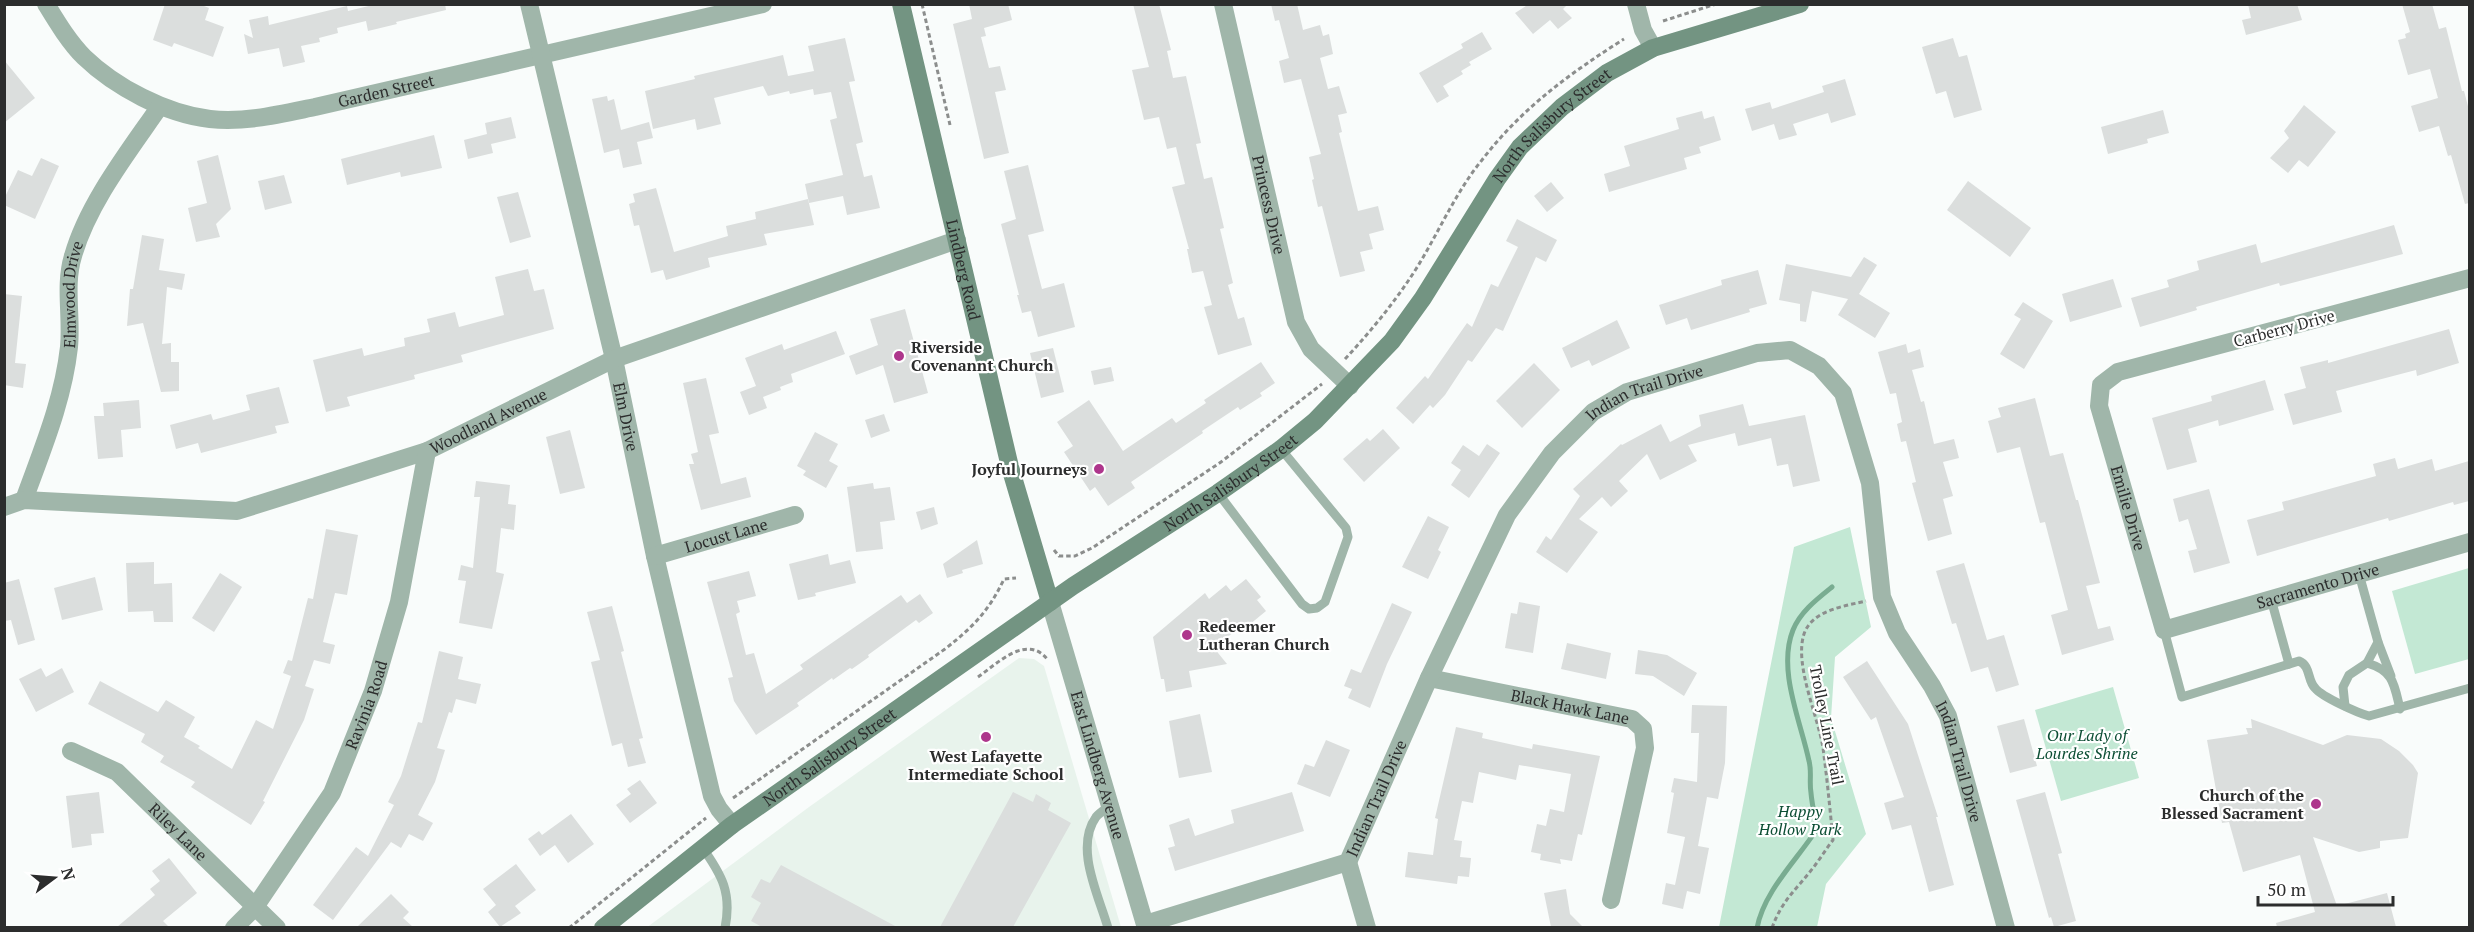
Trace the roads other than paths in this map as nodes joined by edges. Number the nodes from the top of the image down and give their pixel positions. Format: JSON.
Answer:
{"nodes":[{"id":1,"x":46,"y":4,"type":"edge"},
{"id":2,"x":529,"y":4,"type":"edge"},
{"id":3,"x":763,"y":4,"type":"edge"},
{"id":4,"x":901,"y":4,"type":"edge"},
{"id":5,"x":1223,"y":4,"type":"edge"},
{"id":6,"x":1636,"y":4,"type":"edge"},
{"id":7,"x":1800,"y":4,"type":"edge"},
{"id":8,"x":1653,"y":48,"type":"junction"},
{"id":9,"x":541,"y":56,"type":"junction"},
{"id":10,"x":160,"y":106,"type":"junction"},
{"id":11,"x":957,"y":240,"type":"junction"},
{"id":12,"x":2469,"y":278,"type":"edge"},
{"id":13,"x":614,"y":359,"type":"junction"},
{"id":14,"x":2101,"y":385,"type":"joint"},
{"id":15,"x":1350,"y":386,"type":"junction"},
{"id":16,"x":1281,"y":448,"type":"junction"},
{"id":17,"x":427,"y":451,"type":"junction"},
{"id":18,"x":1218,"y":493,"type":"junction"},
{"id":19,"x":24,"y":500,"type":"junction"},
{"id":20,"x":4,"y":507,"type":"edge"},
{"id":21,"x":795,"y":514,"type":"dead end"},
{"id":22,"x":2469,"y":542,"type":"edge"},
{"id":23,"x":655,"y":556,"type":"junction"},
{"id":24,"x":2359,"y":574,"type":"junction"},
{"id":25,"x":2271,"y":599,"type":"junction"},
{"id":26,"x":1050,"y":602,"type":"junction"},
{"id":27,"x":2164,"y":630,"type":"junction"},
{"id":28,"x":2378,"y":642,"type":"junction"},
{"id":29,"x":2367,"y":663,"type":"junction"},
{"id":30,"x":2289,"y":664,"type":"junction"},
{"id":31,"x":1429,"y":678,"type":"junction"},
{"id":32,"x":2392,"y":678,"type":"junction"},
{"id":33,"x":2343,"y":687,"type":"junction"},
{"id":34,"x":2469,"y":688,"type":"edge"},
{"id":35,"x":2323,"y":693,"type":"junction"},
{"id":36,"x":2345,"y":706,"type":"junction"},
{"id":37,"x":2400,"y":709,"type":"junction"},
{"id":38,"x":71,"y":751,"type":"dead end"},
{"id":39,"x":1111,"y":805,"type":"junction"},
{"id":40,"x":732,"y":825,"type":"junction"},
{"id":41,"x":702,"y":847,"type":"junction"},
{"id":42,"x":1348,"y":862,"type":"junction"},
{"id":43,"x":1611,"y":900,"type":"dead end"},
{"id":44,"x":255,"y":907,"type":"junction"},
{"id":45,"x":2001,"y":924,"type":"edge"},
{"id":46,"x":1146,"y":926,"type":"edge"},
{"id":47,"x":234,"y":927,"type":"edge"},
{"id":48,"x":278,"y":927,"type":"edge"},
{"id":49,"x":603,"y":927,"type":"edge"},
{"id":50,"x":725,"y":927,"type":"edge"},
{"id":51,"x":1108,"y":927,"type":"edge"},
{"id":52,"x":1366,"y":927,"type":"edge"}],
"edges":[{"from":1,"to":10,"type":"street","name":"Garden Street"},
{"from":2,"to":9,"type":"street","name":"Elm Drive"},
{"from":3,"to":9,"type":"street","name":"Garden Street"},
{"from":4,"to":11,"type":"street","name":"Lindberg Road"},
{"from":5,"to":15,"type":"street","name":"Princess Drive"},
{"from":6,"to":8,"type":"street"},
{"from":7,"to":8,"type":"street","name":"North Salisbury Street"},
{"from":8,"to":15,"type":"street","name":"North Salisbury Street"},
{"from":9,"to":10,"type":"street","name":"Garden Street"},
{"from":9,"to":13,"type":"street","name":"Elm Drive"},
{"from":10,"to":19,"type":"street","name":"Elmwood Drive"},
{"from":11,"to":13,"type":"street","name":"Woodland Avenue"},
{"from":11,"to":26,"type":"street","name":"Lindberg Road"},
{"from":12,"to":14,"type":"street","name":"Carberry Drive"},
{"from":13,"to":17,"type":"street","name":"Woodland Avenue"},
{"from":13,"to":23,"type":"street","name":"Elm Drive"},
{"from":14,"to":27,"type":"street","name":"Emilie Drive"},
{"from":15,"to":16,"type":"street","name":"North Salisbury Street"},
{"from":16,"to":18,"type":"street","name":"North Salisbury Street"},
{"from":16,"to":18,"type":"lane"},
{"from":17,"to":19,"type":"street","name":"Woodland Avenue"},
{"from":17,"to":44,"type":"street","name":"Ravinia Road"},
{"from":18,"to":26,"type":"street","name":"North Salisbury Street"},
{"from":19,"to":20,"type":"street","name":"Woodland Avenue"},
{"from":21,"to":23,"type":"street","name":"Locust Lane"},
{"from":22,"to":24,"type":"street","name":"Sacramento Drive"},
{"from":23,"to":40,"type":"street","name":"Elm Drive"},
{"from":24,"to":25,"type":"street","name":"Sacramento Drive"},
{"from":24,"to":28,"type":"lane"},
{"from":25,"to":27,"type":"street","name":"Sacramento Drive"},
{"from":25,"to":30,"type":"lane"},
{"from":26,"to":39,"type":"street","name":"East Lindberg Avenue"},
{"from":26,"to":40,"type":"street","name":"North Salisbury Street"},
{"from":27,"to":30,"type":"lane"},
{"from":28,"to":29,"type":"lane"},
{"from":28,"to":32,"type":"lane"},
{"from":29,"to":32,"type":"lane"},
{"from":29,"to":33,"type":"lane"},
{"from":30,"to":35,"type":"lane"},
{"from":31,"to":42,"type":"street","name":"Indian Trail Drive"},
{"from":31,"to":43,"type":"street","name":"Black Hawk Lane"},
{"from":31,"to":45,"type":"street","name":"Indian Trail Drive"},
{"from":32,"to":37,"type":"lane"},
{"from":33,"to":35,"type":"lane"},
{"from":33,"to":36,"type":"lane"},
{"from":34,"to":37,"type":"lane"},
{"from":35,"to":36,"type":"lane"},
{"from":36,"to":37,"type":"lane"},
{"from":38,"to":44,"type":"street","name":"Riley Lane"},
{"from":39,"to":46,"type":"street","name":"East Lindberg Avenue"},
{"from":39,"to":51,"type":"lane"},
{"from":40,"to":41,"type":"street","name":"North Salisbury Street"},
{"from":41,"to":49,"type":"street","name":"North Salisbury Street"},
{"from":41,"to":50,"type":"lane"},
{"from":42,"to":46,"type":"street","name":"Indian Trail Drive"},
{"from":42,"to":52,"type":"street"},
{"from":44,"to":47,"type":"street","name":"Ravinia Road"},
{"from":44,"to":48,"type":"street","name":"Riley Lane"}]}
